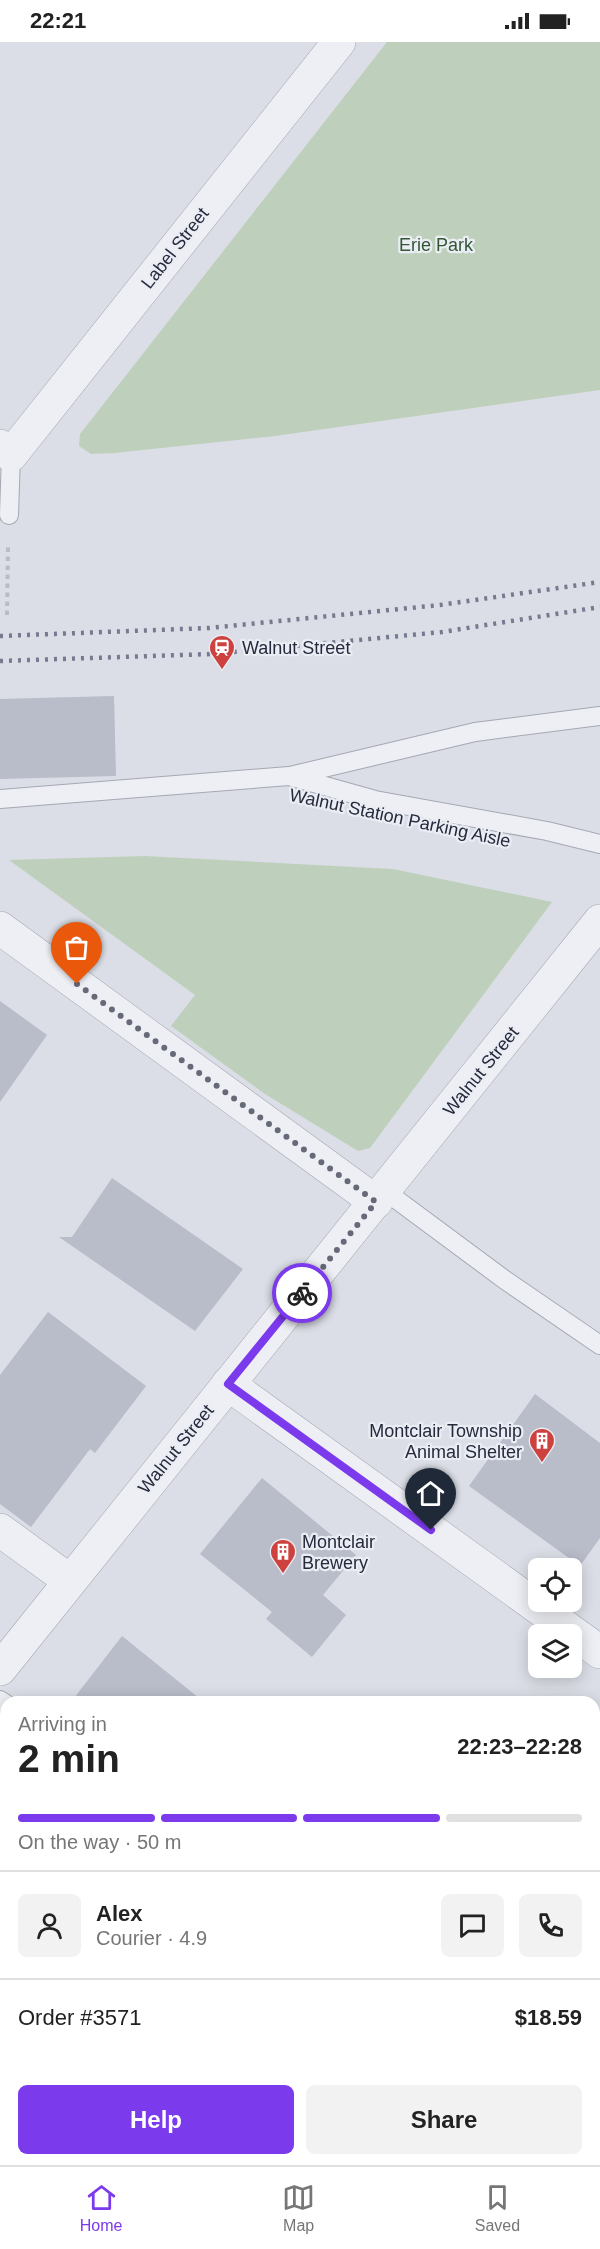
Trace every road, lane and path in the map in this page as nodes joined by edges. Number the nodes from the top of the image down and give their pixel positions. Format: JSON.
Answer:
{"nodes":[{"id":1,"x":339,"y":42,"type":"edge"},
{"id":2,"x":6,"y":451,"type":"edge"},
{"id":3,"x":9,"y":515,"type":"joint"},
{"id":4,"x":6,"y":615,"type":"dead end"},
{"id":5,"x":600,"y":716,"type":"edge"},
{"id":6,"x":289,"y":776,"type":"junction"},
{"id":7,"x":0,"y":799,"type":"edge"},
{"id":8,"x":600,"y":844,"type":"edge"},
{"id":9,"x":600,"y":921,"type":"edge"},
{"id":10,"x":0,"y":928,"type":"edge"},
{"id":11,"x":380,"y":1197,"type":"junction"},
{"id":12,"x":600,"y":1345,"type":"edge"},
{"id":13,"x":228,"y":1384,"type":"junction"},
{"id":14,"x":0,"y":1530,"type":"edge"},
{"id":15,"x":70,"y":1581,"type":"junction"},
{"id":16,"x":600,"y":1652,"type":"edge"},
{"id":17,"x":0,"y":1669,"type":"edge"}],
"edges":[{"from":1,"to":2,"type":"street","name":"Label Street"},
{"from":2,"to":3,"type":"lane"},
{"from":3,"to":4,"type":"path"},
{"from":5,"to":6,"type":"lane"},
{"from":6,"to":7,"type":"lane"},
{"from":6,"to":8,"type":"lane"},
{"from":9,"to":11,"type":"street","name":"Walnut Street"},
{"from":10,"to":11,"type":"street"},
{"from":11,"to":12,"type":"lane"},
{"from":11,"to":13,"type":"street","name":"Walnut Street"},
{"from":13,"to":15,"type":"street","name":"Walnut Street"},
{"from":13,"to":16,"type":"street"},
{"from":14,"to":15,"type":"street"},
{"from":15,"to":17,"type":"street","name":"Walnut Street"}]}
